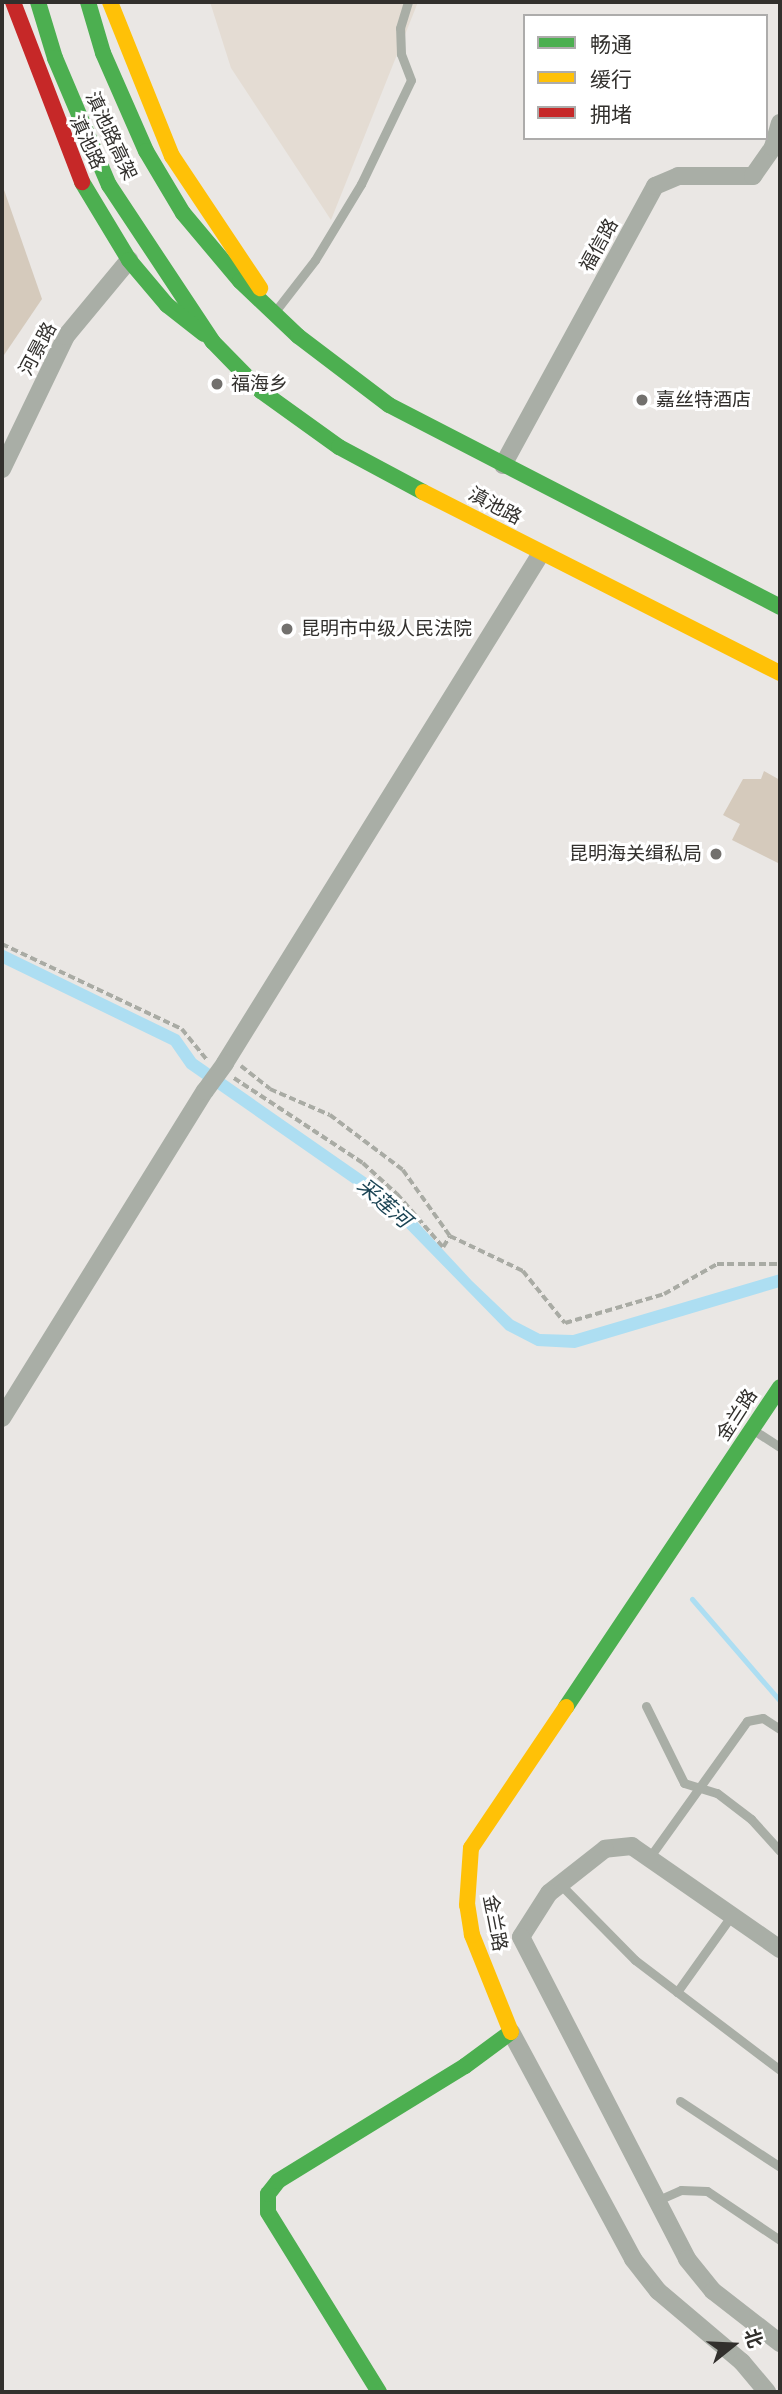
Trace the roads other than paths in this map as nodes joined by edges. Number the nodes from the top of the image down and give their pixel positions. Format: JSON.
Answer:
{"nodes":[{"id":1,"x":13,"y":2,"type":"edge"},
{"id":2,"x":38,"y":2,"type":"edge"},
{"id":3,"x":88,"y":2,"type":"edge"},
{"id":4,"x":110,"y":2,"type":"edge"},
{"id":5,"x":408,"y":2,"type":"edge"},
{"id":6,"x":780,"y":124,"type":"edge"},
{"id":7,"x":203,"y":241,"type":"joint"},
{"id":8,"x":129,"y":260,"type":"junction"},
{"id":9,"x":171,"y":276,"type":"joint"},
{"id":10,"x":277,"y":310,"type":"junction"},
{"id":11,"x":298,"y":336,"type":"junction"},
{"id":12,"x":213,"y":342,"type":"junction"},
{"id":13,"x":503,"y":465,"type":"junction"},
{"id":14,"x":2,"y":468,"type":"edge"},
{"id":15,"x":540,"y":555,"type":"junction"},
{"id":16,"x":780,"y":607,"type":"edge"},
{"id":17,"x":780,"y":673,"type":"edge"},
{"id":18,"x":780,"y":1387,"type":"edge"},
{"id":19,"x":2,"y":1418,"type":"edge"},
{"id":20,"x":752,"y":1429,"type":"junction"},
{"id":21,"x":780,"y":1447,"type":"edge"},
{"id":22,"x":646,"y":1706,"type":"dead end"},
{"id":23,"x":780,"y":1729,"type":"edge"},
{"id":24,"x":698,"y":1789,"type":"junction"},
{"id":25,"x":780,"y":1851,"type":"edge"},
{"id":26,"x":649,"y":1858,"type":"junction"},
{"id":27,"x":560,"y":1884,"type":"junction"},
{"id":28,"x":732,"y":1916,"type":"junction"},
{"id":29,"x":780,"y":1949,"type":"edge"},
{"id":30,"x":677,"y":1992,"type":"junction"},
{"id":31,"x":511,"y":2032,"type":"junction"},
{"id":32,"x":780,"y":2070,"type":"edge"},
{"id":33,"x":680,"y":2101,"type":"dead end"},
{"id":34,"x":780,"y":2167,"type":"edge"},
{"id":35,"x":656,"y":2201,"type":"junction"},
{"id":36,"x":780,"y":2240,"type":"edge"},
{"id":37,"x":780,"y":2343,"type":"edge"},
{"id":38,"x":379,"y":2392,"type":"edge"},
{"id":39,"x":767,"y":2392,"type":"edge"}],
"edges":[{"from":1,"to":8,"type":"street","name":"滇池路"},
{"from":2,"to":9,"type":"street","name":"滇池路高架"},
{"from":3,"to":7,"type":"street","name":"滇池路高架"},
{"from":4,"to":10,"type":"street","name":"滇池路"},
{"from":5,"to":10,"type":"lane"},
{"from":6,"to":13,"type":"street","name":"福信路"},
{"from":7,"to":11,"type":"street","name":"滇池路"},
{"from":8,"to":12,"type":"street","name":"滇池路"},
{"from":8,"to":14,"type":"street","name":"河景路"},
{"from":9,"to":12,"type":"street","name":"滇池路"},
{"from":10,"to":11,"type":"street","name":"滇池路"},
{"from":11,"to":13,"type":"street","name":"滇池路"},
{"from":12,"to":15,"type":"street","name":"滇池路"},
{"from":13,"to":16,"type":"street","name":"滇池路"},
{"from":15,"to":17,"type":"street","name":"滇池路"},
{"from":15,"to":19,"type":"street","bridge":true},
{"from":18,"to":20,"type":"street","name":"金兰路"},
{"from":20,"to":21,"type":"lane"},
{"from":20,"to":31,"type":"street","name":"金兰路"},
{"from":22,"to":24,"type":"lane"},
{"from":23,"to":24,"type":"lane"},
{"from":24,"to":25,"type":"lane"},
{"from":24,"to":26,"type":"lane"},
{"from":26,"to":27,"type":"street"},
{"from":26,"to":28,"type":"street"},
{"from":27,"to":30,"type":"lane"},
{"from":27,"to":35,"type":"street"},
{"from":28,"to":29,"type":"street"},
{"from":28,"to":30,"type":"lane"},
{"from":30,"to":32,"type":"lane"},
{"from":31,"to":38,"type":"street"},
{"from":31,"to":39,"type":"street"},
{"from":33,"to":34,"type":"lane"},
{"from":35,"to":36,"type":"lane"},
{"from":35,"to":37,"type":"street"}]}
